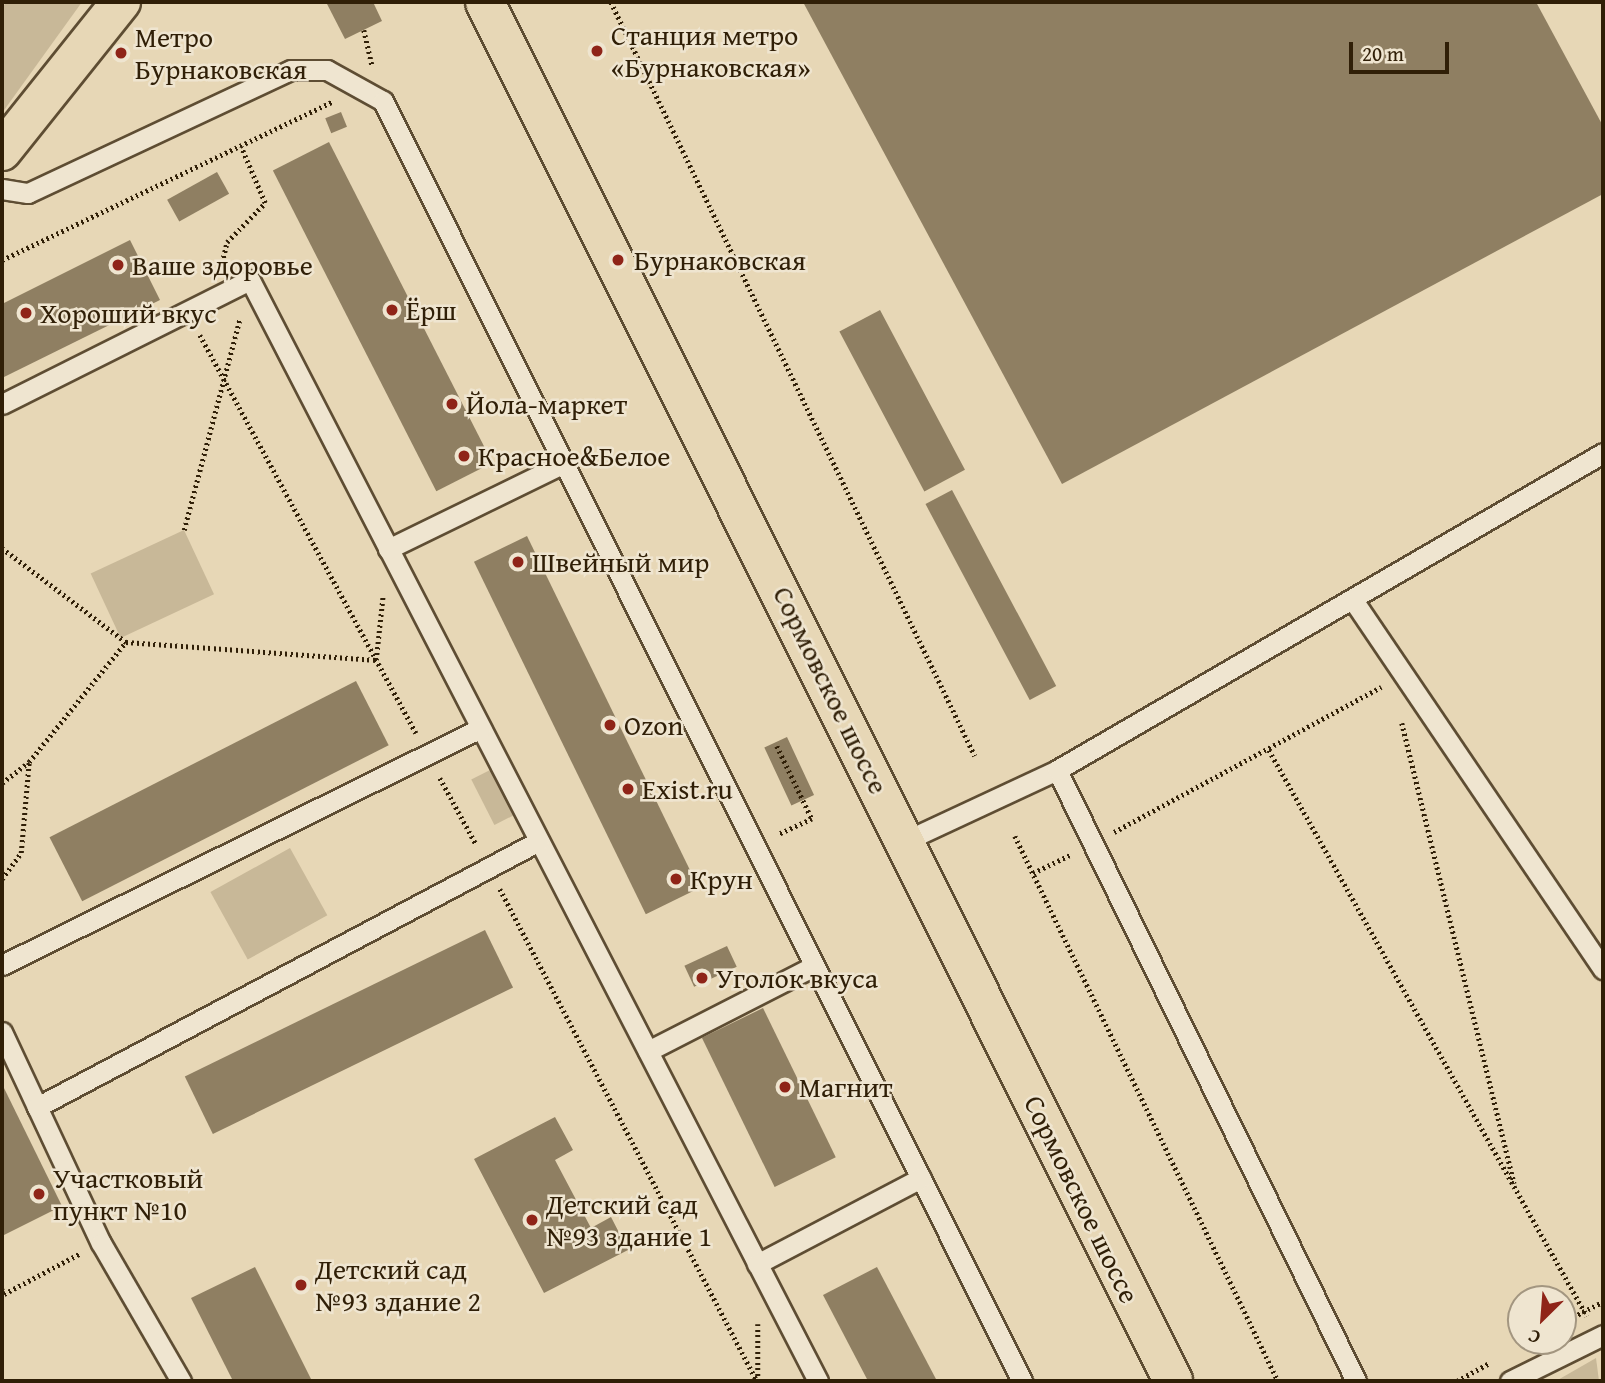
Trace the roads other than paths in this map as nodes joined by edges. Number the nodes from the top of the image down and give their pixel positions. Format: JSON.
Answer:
{"nodes":[{"id":1,"x":121,"y":2,"type":"edge"},
{"id":2,"x":485,"y":2,"type":"edge"},
{"id":3,"x":2,"y":151,"type":"edge"},
{"id":4,"x":2,"y":189,"type":"edge"},
{"id":5,"x":2,"y":404,"type":"edge"},
{"id":6,"x":1603,"y":453,"type":"edge"},
{"id":7,"x":564,"y":463,"type":"junction"},
{"id":8,"x":388,"y":549,"type":"junction"},
{"id":9,"x":1353,"y":600,"type":"junction"},
{"id":10,"x":481,"y":728,"type":"junction"},
{"id":11,"x":1058,"y":770,"type":"junction"},
{"id":12,"x":539,"y":841,"type":"junction"},
{"id":13,"x":905,"y":841,"type":"junction"},
{"id":14,"x":2,"y":965,"type":"edge"},
{"id":15,"x":814,"y":966,"type":"junction"},
{"id":16,"x":1603,"y":969,"type":"edge"},
{"id":17,"x":2,"y":1032,"type":"edge"},
{"id":18,"x":648,"y":1051,"type":"junction"},
{"id":19,"x":37,"y":1107,"type":"junction"},
{"id":20,"x":921,"y":1178,"type":"junction"},
{"id":21,"x":757,"y":1264,"type":"junction"},
{"id":22,"x":1603,"y":1335,"type":"edge"},
{"id":23,"x":181,"y":1381,"type":"edge"},
{"id":24,"x":818,"y":1381,"type":"edge"},
{"id":25,"x":1022,"y":1381,"type":"edge"},
{"id":26,"x":1173,"y":1381,"type":"edge"},
{"id":27,"x":1356,"y":1381,"type":"edge"},
{"id":28,"x":1510,"y":1381,"type":"edge"}],
"edges":[{"from":1,"to":3,"type":"main road"},
{"from":2,"to":13,"type":"main road","name":"Сормовское шоссе"},
{"from":4,"to":7,"type":"lane"},
{"from":5,"to":8,"type":"lane"},
{"from":6,"to":9,"type":"lane"},
{"from":7,"to":8,"type":"lane"},
{"from":7,"to":15,"type":"lane"},
{"from":8,"to":10,"type":"lane"},
{"from":9,"to":11,"type":"lane"},
{"from":9,"to":16,"type":"lane"},
{"from":10,"to":12,"type":"lane"},
{"from":10,"to":14,"type":"lane"},
{"from":11,"to":13,"type":"lane"},
{"from":11,"to":27,"type":"lane"},
{"from":12,"to":18,"type":"lane"},
{"from":12,"to":19,"type":"lane"},
{"from":13,"to":26,"type":"main road","name":"Сормовское шоссе"},
{"from":15,"to":18,"type":"lane"},
{"from":15,"to":20,"type":"lane"},
{"from":17,"to":19,"type":"lane"},
{"from":18,"to":21,"type":"lane"},
{"from":19,"to":23,"type":"lane"},
{"from":20,"to":21,"type":"lane"},
{"from":20,"to":25,"type":"lane"},
{"from":21,"to":24,"type":"lane"},
{"from":22,"to":28,"type":"lane"}]}
